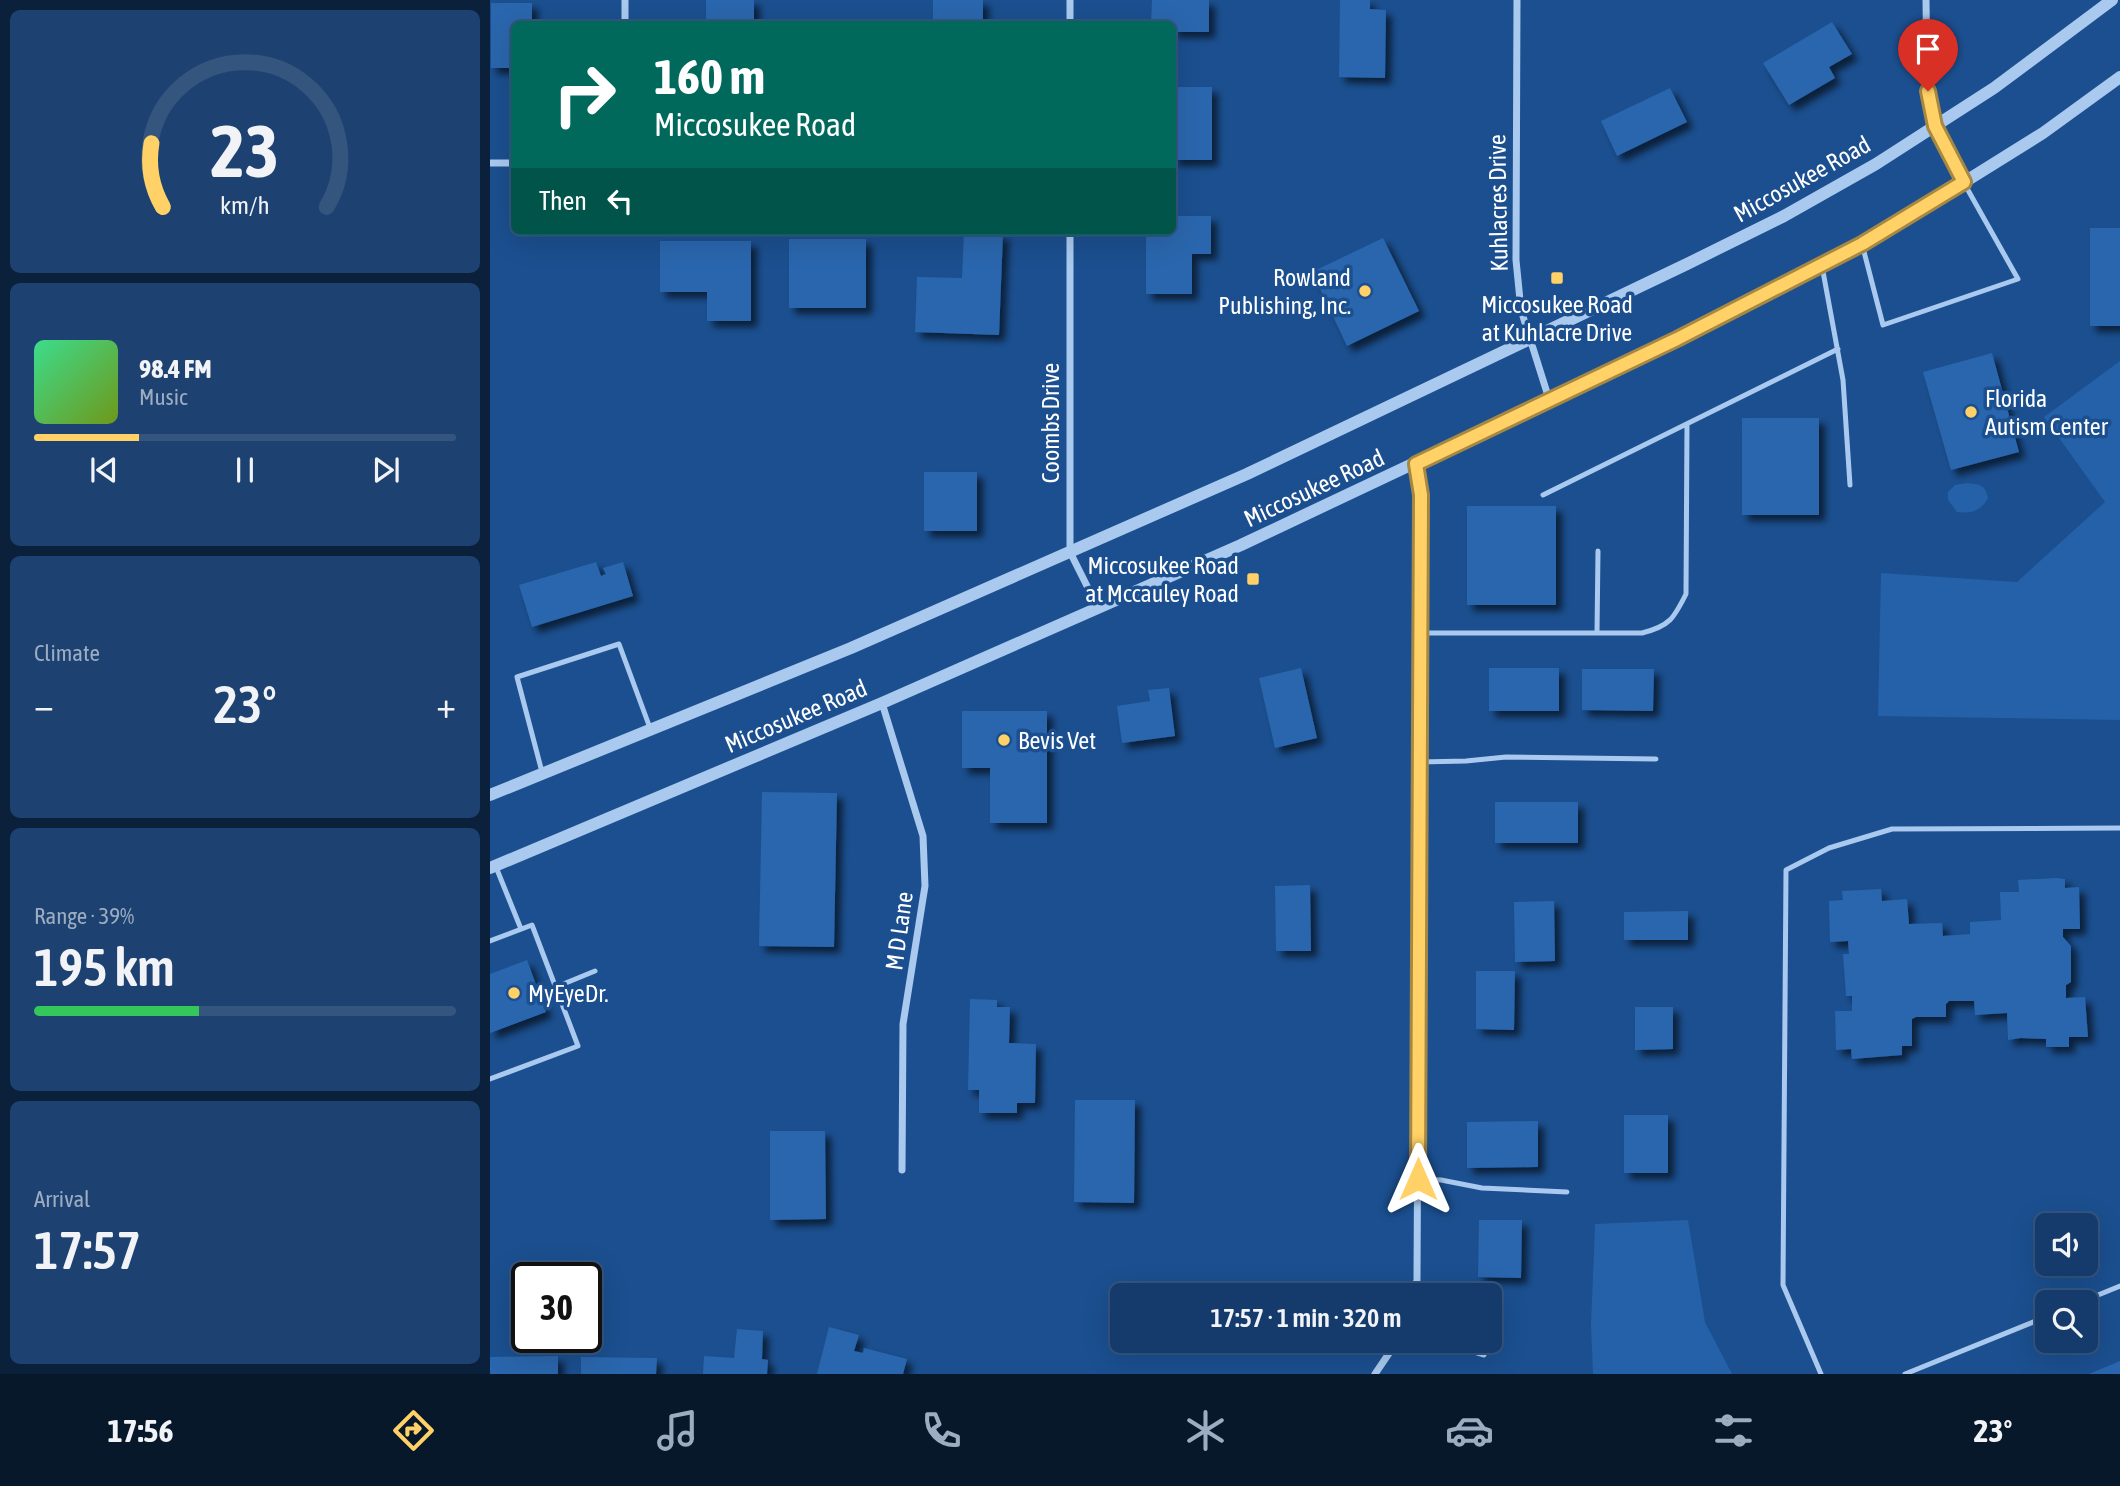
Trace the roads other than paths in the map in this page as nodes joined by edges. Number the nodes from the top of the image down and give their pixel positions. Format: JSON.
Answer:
{"nodes":[{"id":1,"x":625,"y":0,"type":"edge"},
{"id":2,"x":1070,"y":0,"type":"edge"},
{"id":3,"x":1517,"y":0,"type":"edge"},
{"id":4,"x":1926,"y":0,"type":"edge"},
{"id":5,"x":2112,"y":0,"type":"edge"},
{"id":6,"x":625,"y":21,"type":"edge"},
{"id":7,"x":1070,"y":21,"type":"edge"},
{"id":8,"x":2120,"y":76,"type":"edge"},
{"id":9,"x":1935,"y":126,"type":"junction"},
{"id":10,"x":490,"y":163,"type":"edge"},
{"id":11,"x":511,"y":163,"type":"edge"},
{"id":12,"x":1964,"y":182,"type":"junction"},
{"id":13,"x":1070,"y":235,"type":"edge"},
{"id":14,"x":1862,"y":244,"type":"junction"},
{"id":15,"x":1822,"y":265,"type":"junction"},
{"id":16,"x":1529,"y":338,"type":"junction"},
{"id":17,"x":1838,"y":349,"type":"junction"},
{"id":18,"x":1550,"y":400,"type":"junction"},
{"id":19,"x":1686,"y":424,"type":"junction"},
{"id":20,"x":1416,"y":464,"type":"junction"},
{"id":21,"x":1850,"y":485,"type":"dead end"},
{"id":22,"x":1543,"y":495,"type":"dead end"},
{"id":23,"x":1598,"y":551,"type":"dead end"},
{"id":24,"x":1070,"y":552,"type":"junction"},
{"id":25,"x":1098,"y":608,"type":"junction"},
{"id":26,"x":1420,"y":633,"type":"junction"},
{"id":27,"x":1597,"y":633,"type":"junction"},
{"id":28,"x":882,"y":703,"type":"junction"},
{"id":29,"x":651,"y":731,"type":"junction"},
{"id":30,"x":1656,"y":759,"type":"dead end"},
{"id":31,"x":1419,"y":762,"type":"junction"},
{"id":32,"x":542,"y":774,"type":"junction"},
{"id":33,"x":490,"y":795,"type":"edge"},
{"id":34,"x":2120,"y":828,"type":"edge"},
{"id":35,"x":493,"y":867,"type":"edge"},
{"id":36,"x":520,"y":929,"type":"junction"},
{"id":37,"x":490,"y":941,"type":"edge"},
{"id":38,"x":595,"y":971,"type":"dead end"},
{"id":39,"x":556,"y":987,"type":"junction"},
{"id":40,"x":490,"y":1079,"type":"edge"},
{"id":41,"x":902,"y":1170,"type":"dead end"},
{"id":42,"x":1418,"y":1179,"type":"junction"},
{"id":43,"x":1567,"y":1192,"type":"dead end"},
{"id":44,"x":1416,"y":1283,"type":"edge"},
{"id":45,"x":2120,"y":1286,"type":"edge"},
{"id":46,"x":2098,"y":1295,"type":"edge"},
{"id":47,"x":2035,"y":1321,"type":"edge"},
{"id":48,"x":1389,"y":1353,"type":"edge"},
{"id":49,"x":1478,"y":1353,"type":"edge"},
{"id":50,"x":1485,"y":1355,"type":"dead end"},
{"id":51,"x":1375,"y":1374,"type":"edge"},
{"id":52,"x":1821,"y":1374,"type":"edge"},
{"id":53,"x":1905,"y":1374,"type":"edge"}],
"edges":[{"from":1,"to":6,"type":"street"},
{"from":2,"to":7,"type":"street"},
{"from":3,"to":16,"type":"street","name":"Kuhlacres Drive"},
{"from":4,"to":9,"type":"street"},
{"from":5,"to":9,"type":"street","name":"Miccosukee Road"},
{"from":8,"to":12,"type":"street","name":"Miccosukee Road"},
{"from":9,"to":12,"type":"street"},
{"from":9,"to":16,"type":"street","name":"Miccosukee Road"},
{"from":10,"to":11,"type":"street"},
{"from":12,"to":14,"type":"street","name":"Miccosukee Road"},
{"from":12,"to":14,"type":"lane"},
{"from":13,"to":24,"type":"street","name":"Coombs Drive"},
{"from":14,"to":15,"type":"street","name":"Miccosukee Road"},
{"from":15,"to":17,"type":"lane"},
{"from":15,"to":18,"type":"street","name":"Miccosukee Road"},
{"from":16,"to":18,"type":"street","name":"Kuhlacres Drive"},
{"from":16,"to":24,"type":"street","name":"Miccosukee Road"},
{"from":17,"to":19,"type":"lane"},
{"from":17,"to":21,"type":"lane"},
{"from":18,"to":20,"type":"street","name":"Miccosukee Road"},
{"from":19,"to":22,"type":"lane"},
{"from":19,"to":27,"type":"lane"},
{"from":20,"to":25,"type":"street","name":"Miccosukee Road"},
{"from":20,"to":26,"type":"street"},
{"from":23,"to":27,"type":"lane"},
{"from":24,"to":25,"type":"street","name":"Coombs Drive"},
{"from":24,"to":29,"type":"street","name":"Miccosukee Road"},
{"from":25,"to":28,"type":"street","name":"Miccosukee Road"},
{"from":26,"to":27,"type":"lane"},
{"from":26,"to":31,"type":"street"},
{"from":28,"to":35,"type":"street","name":"Miccosukee Road"},
{"from":28,"to":41,"type":"street","name":"M D Lane"},
{"from":29,"to":32,"type":"street","name":"Miccosukee Road"},
{"from":29,"to":32,"type":"lane"},
{"from":30,"to":31,"type":"lane"},
{"from":31,"to":42,"type":"street"},
{"from":32,"to":33,"type":"street","name":"Miccosukee Road"},
{"from":34,"to":52,"type":"lane"},
{"from":35,"to":36,"type":"lane"},
{"from":36,"to":37,"type":"lane"},
{"from":36,"to":39,"type":"lane"},
{"from":38,"to":39,"type":"lane"},
{"from":39,"to":40,"type":"lane"},
{"from":42,"to":43,"type":"lane"},
{"from":42,"to":44,"type":"street"},
{"from":45,"to":46,"type":"lane"},
{"from":47,"to":53,"type":"lane"},
{"from":48,"to":51,"type":"street"},
{"from":49,"to":50,"type":"lane"}]}
